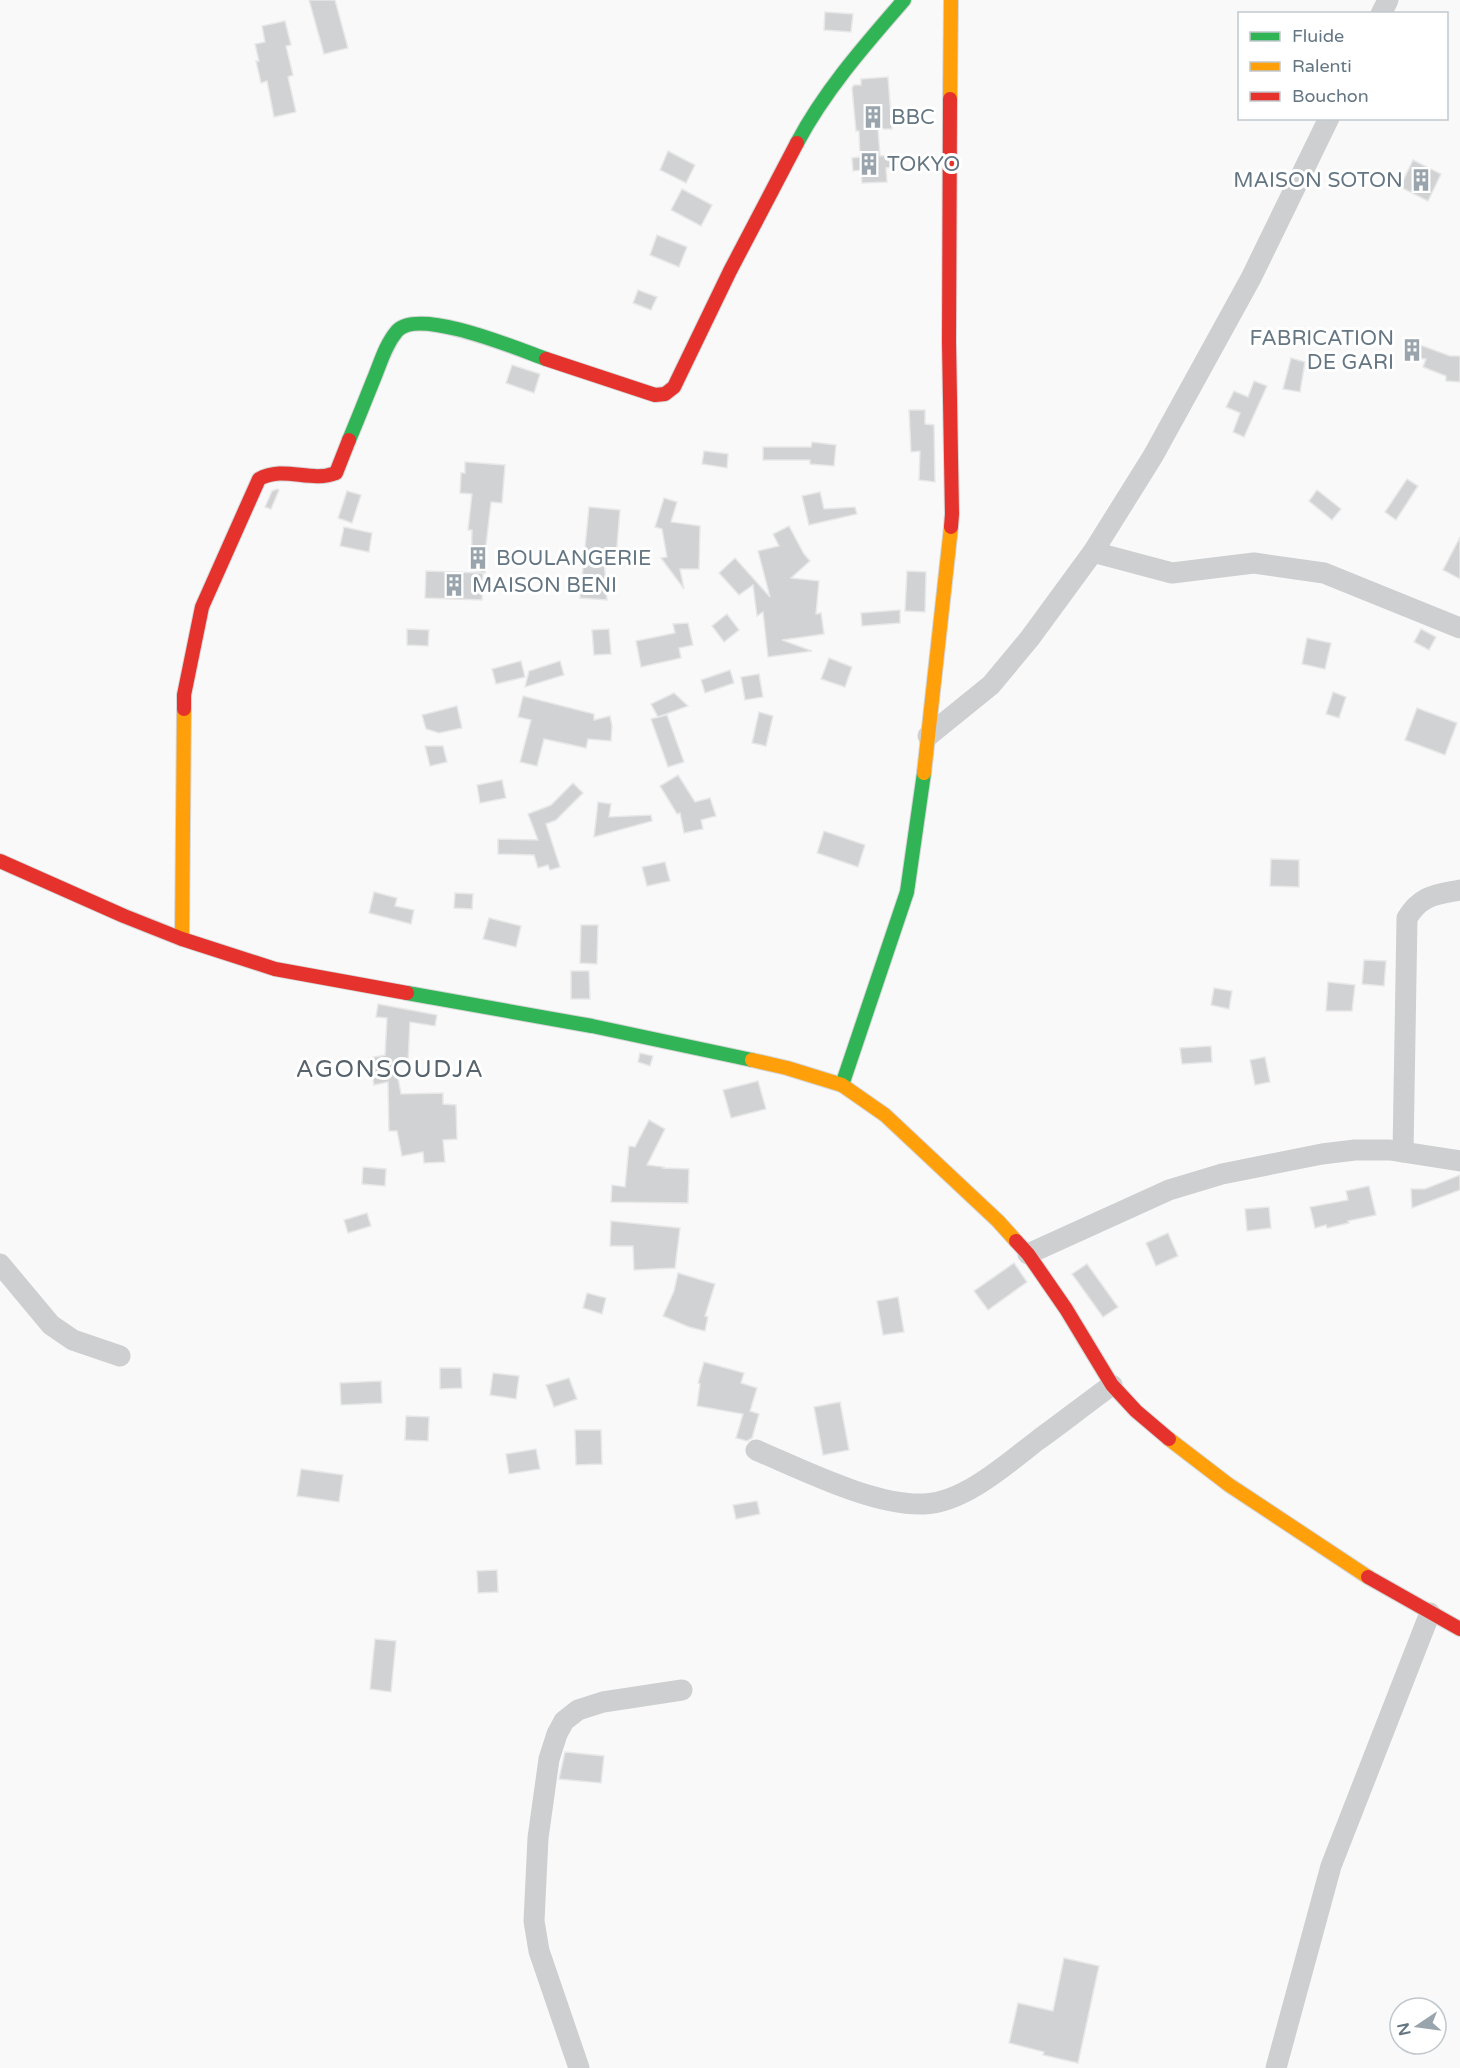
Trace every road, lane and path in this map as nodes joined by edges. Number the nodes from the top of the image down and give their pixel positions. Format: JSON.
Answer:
{"nodes":[{"id":1,"x":904,"y":0,"type":"edge"},
{"id":2,"x":951,"y":0,"type":"edge"},
{"id":3,"x":1328,"y":120,"type":"edge"},
{"id":4,"x":1093,"y":552,"type":"junction"},
{"id":5,"x":1460,"y":628,"type":"edge"},
{"id":6,"x":928,"y":736,"type":"junction"},
{"id":7,"x":0,"y":861,"type":"edge"},
{"id":8,"x":1460,"y":890,"type":"edge"},
{"id":9,"x":182,"y":939,"type":"junction"},
{"id":10,"x":842,"y":1084,"type":"junction"},
{"id":11,"x":1403,"y":1152,"type":"junction"},
{"id":12,"x":1460,"y":1161,"type":"edge"},
{"id":13,"x":1029,"y":1254,"type":"junction"},
{"id":14,"x":0,"y":1264,"type":"edge"},
{"id":15,"x":120,"y":1356,"type":"dead end"},
{"id":16,"x":1112,"y":1385,"type":"junction"},
{"id":17,"x":756,"y":1450,"type":"dead end"},
{"id":18,"x":1430,"y":1613,"type":"junction"},
{"id":19,"x":1460,"y":1629,"type":"edge"},
{"id":20,"x":682,"y":1690,"type":"dead end"},
{"id":21,"x":579,"y":2068,"type":"edge"},
{"id":22,"x":1276,"y":2068,"type":"edge"}],
"edges":[{"from":1,"to":9,"type":"street"},
{"from":2,"to":6,"type":"street"},
{"from":3,"to":4,"type":"street"},
{"from":4,"to":5,"type":"street"},
{"from":4,"to":6,"type":"street"},
{"from":6,"to":10,"type":"street"},
{"from":7,"to":9,"type":"street"},
{"from":8,"to":11,"type":"street"},
{"from":9,"to":10,"type":"street"},
{"from":10,"to":13,"type":"street"},
{"from":11,"to":12,"type":"street"},
{"from":11,"to":13,"type":"street"},
{"from":13,"to":16,"type":"street"},
{"from":14,"to":15,"type":"street"},
{"from":16,"to":17,"type":"street"},
{"from":16,"to":18,"type":"street"},
{"from":18,"to":19,"type":"street"},
{"from":18,"to":22,"type":"street"},
{"from":20,"to":21,"type":"street"}]}
